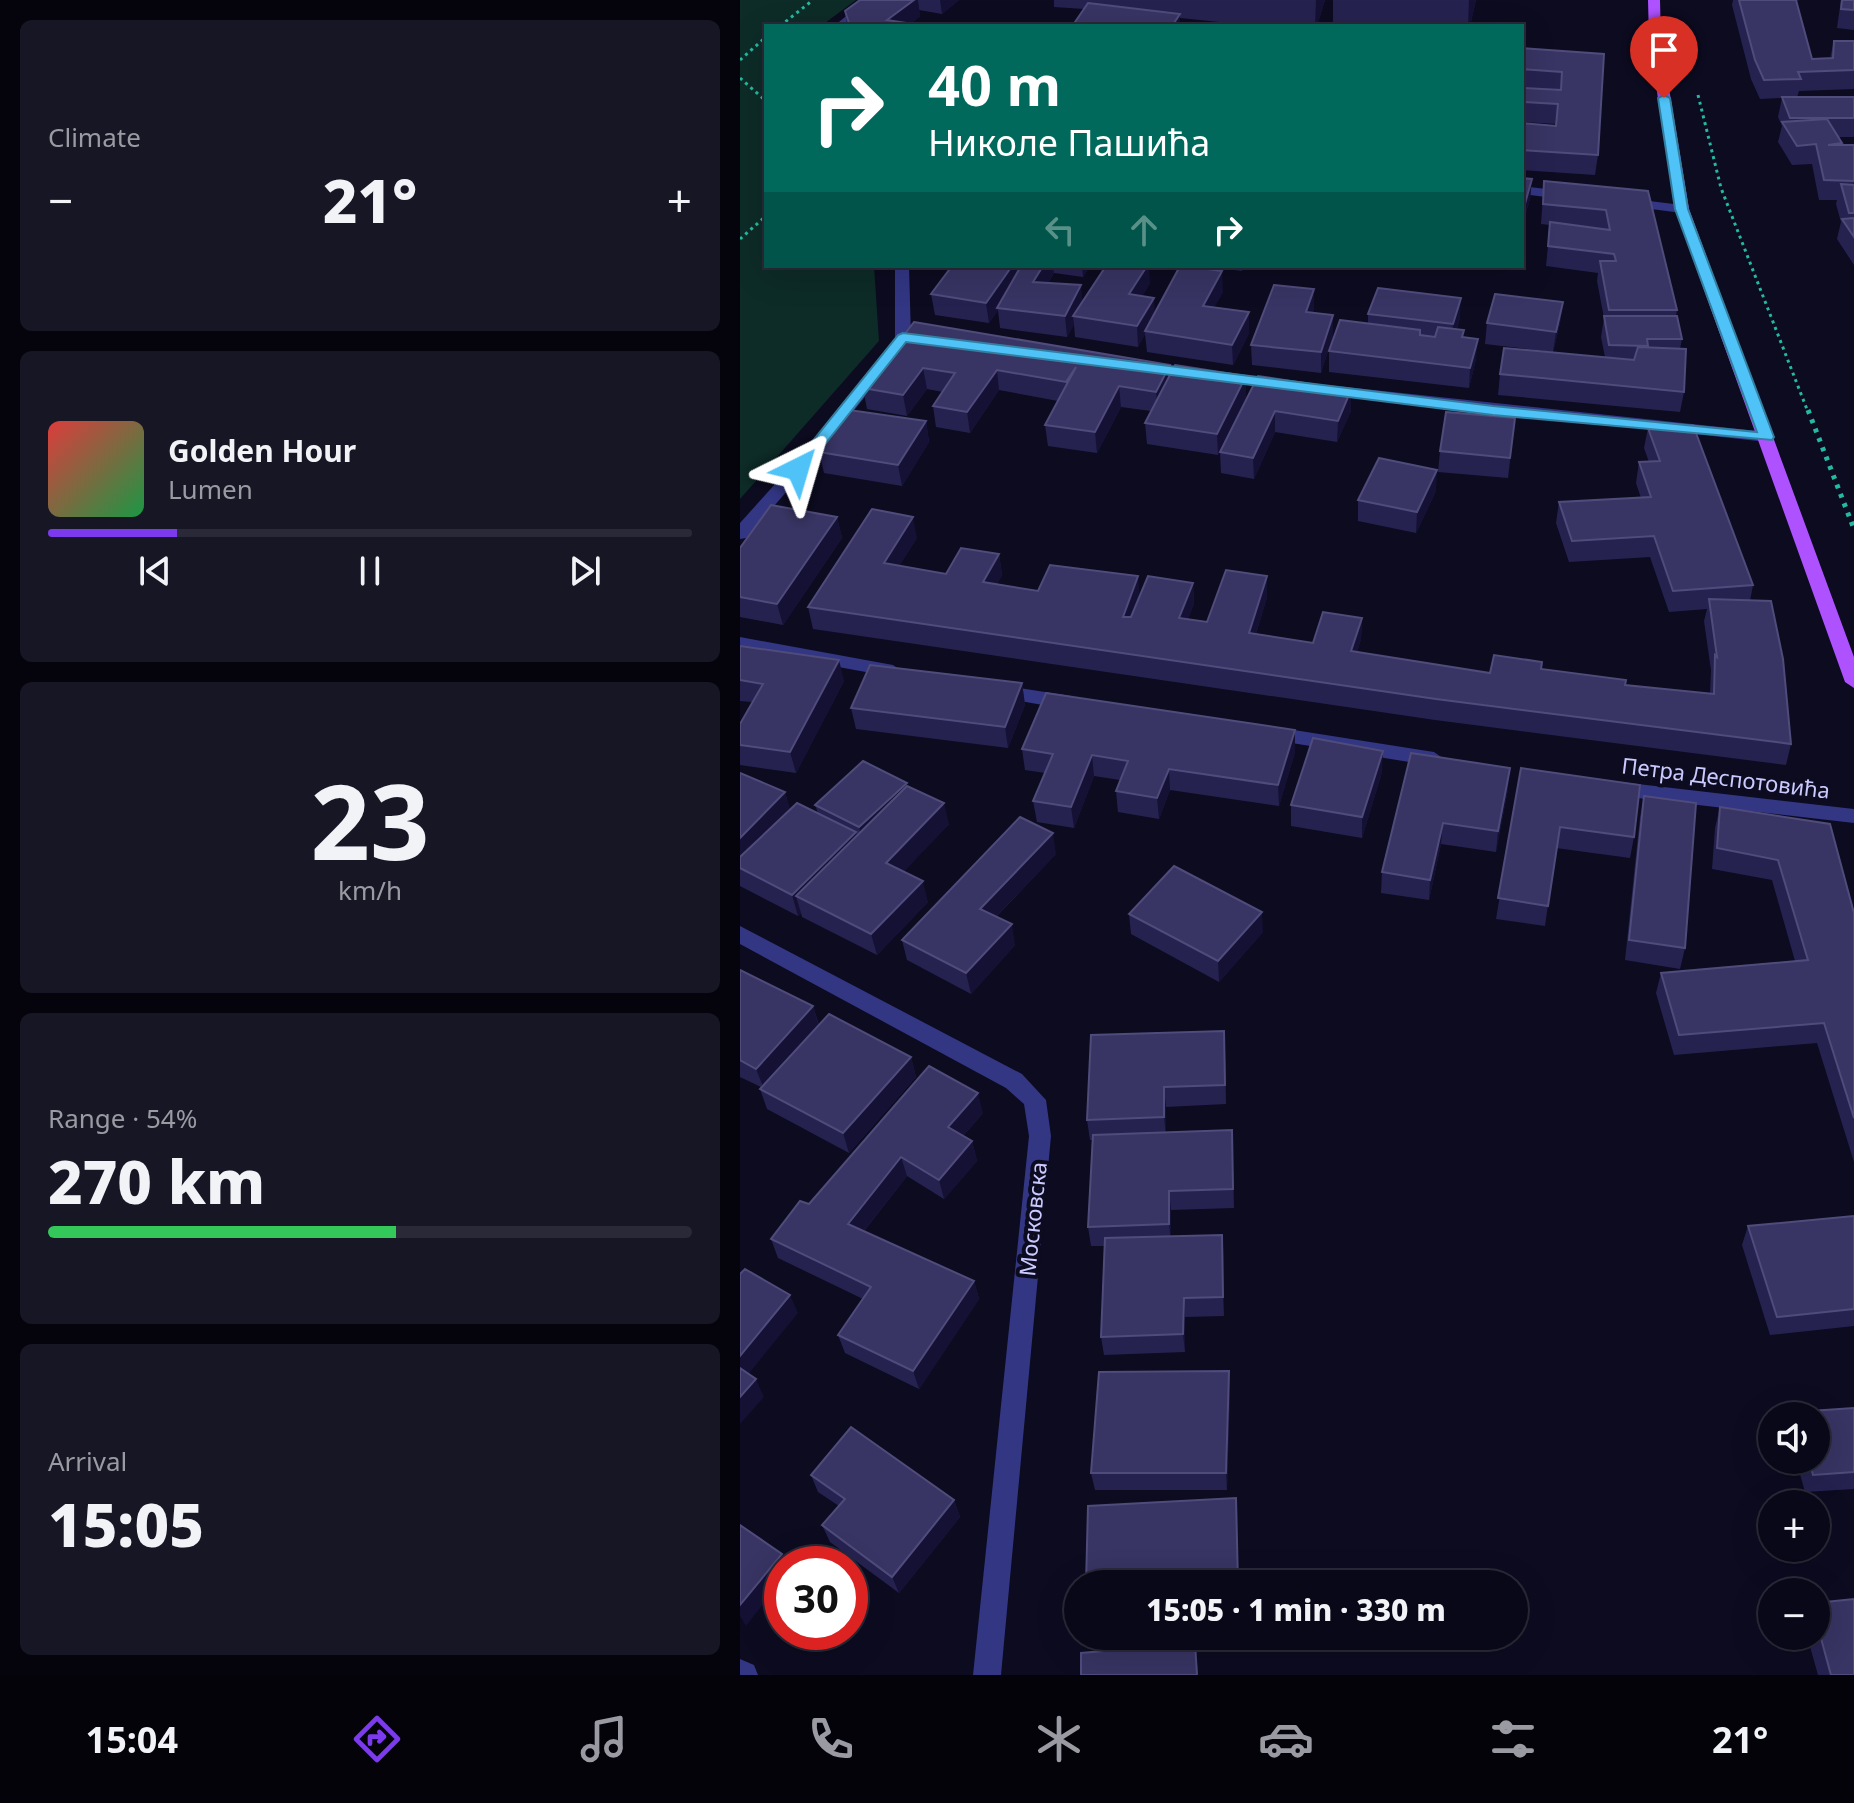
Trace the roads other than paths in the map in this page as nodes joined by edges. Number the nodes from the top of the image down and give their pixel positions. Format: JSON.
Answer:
{"nodes":[{"id":1,"x":874,"y":0,"type":"edge"},
{"id":2,"x":1654,"y":0,"type":"edge"},
{"id":3,"x":843,"y":24,"type":"edge"},
{"id":4,"x":1524,"y":190,"type":"edge"},
{"id":5,"x":1580,"y":197,"type":"edge"},
{"id":6,"x":1610,"y":200,"type":"edge"},
{"id":7,"x":1682,"y":209,"type":"junction"},
{"id":8,"x":902,"y":268,"type":"edge"},
{"id":9,"x":1307,"y":388,"type":"edge"},
{"id":10,"x":1767,"y":437,"type":"junction"},
{"id":11,"x":740,"y":534,"type":"edge"},
{"id":12,"x":740,"y":643,"type":"edge"},
{"id":13,"x":905,"y":674,"type":"edge"},
{"id":14,"x":1854,"y":682,"type":"edge"},
{"id":15,"x":980,"y":687,"type":"edge"},
{"id":16,"x":1087,"y":705,"type":"edge"},
{"id":17,"x":1242,"y":729,"type":"edge"},
{"id":18,"x":1455,"y":763,"type":"edge"},
{"id":19,"x":1593,"y":785,"type":"edge"},
{"id":20,"x":1854,"y":816,"type":"edge"},
{"id":21,"x":740,"y":934,"type":"edge"},
{"id":22,"x":987,"y":1675,"type":"edge"}],
"edges":[{"from":1,"to":3,"type":"street"},
{"from":2,"to":7,"type":"main road"},
{"from":4,"to":5,"type":"street"},
{"from":6,"to":7,"type":"street"},
{"from":7,"to":10,"type":"main road"},
{"from":8,"to":11,"type":"street"},
{"from":9,"to":10,"type":"street"},
{"from":10,"to":14,"type":"main road"},
{"from":12,"to":13,"type":"street"},
{"from":15,"to":16,"type":"street"},
{"from":17,"to":18,"type":"street"},
{"from":19,"to":20,"type":"street","name":"Петра Деспотовића"},
{"from":21,"to":22,"type":"street","name":"Московска"}]}
